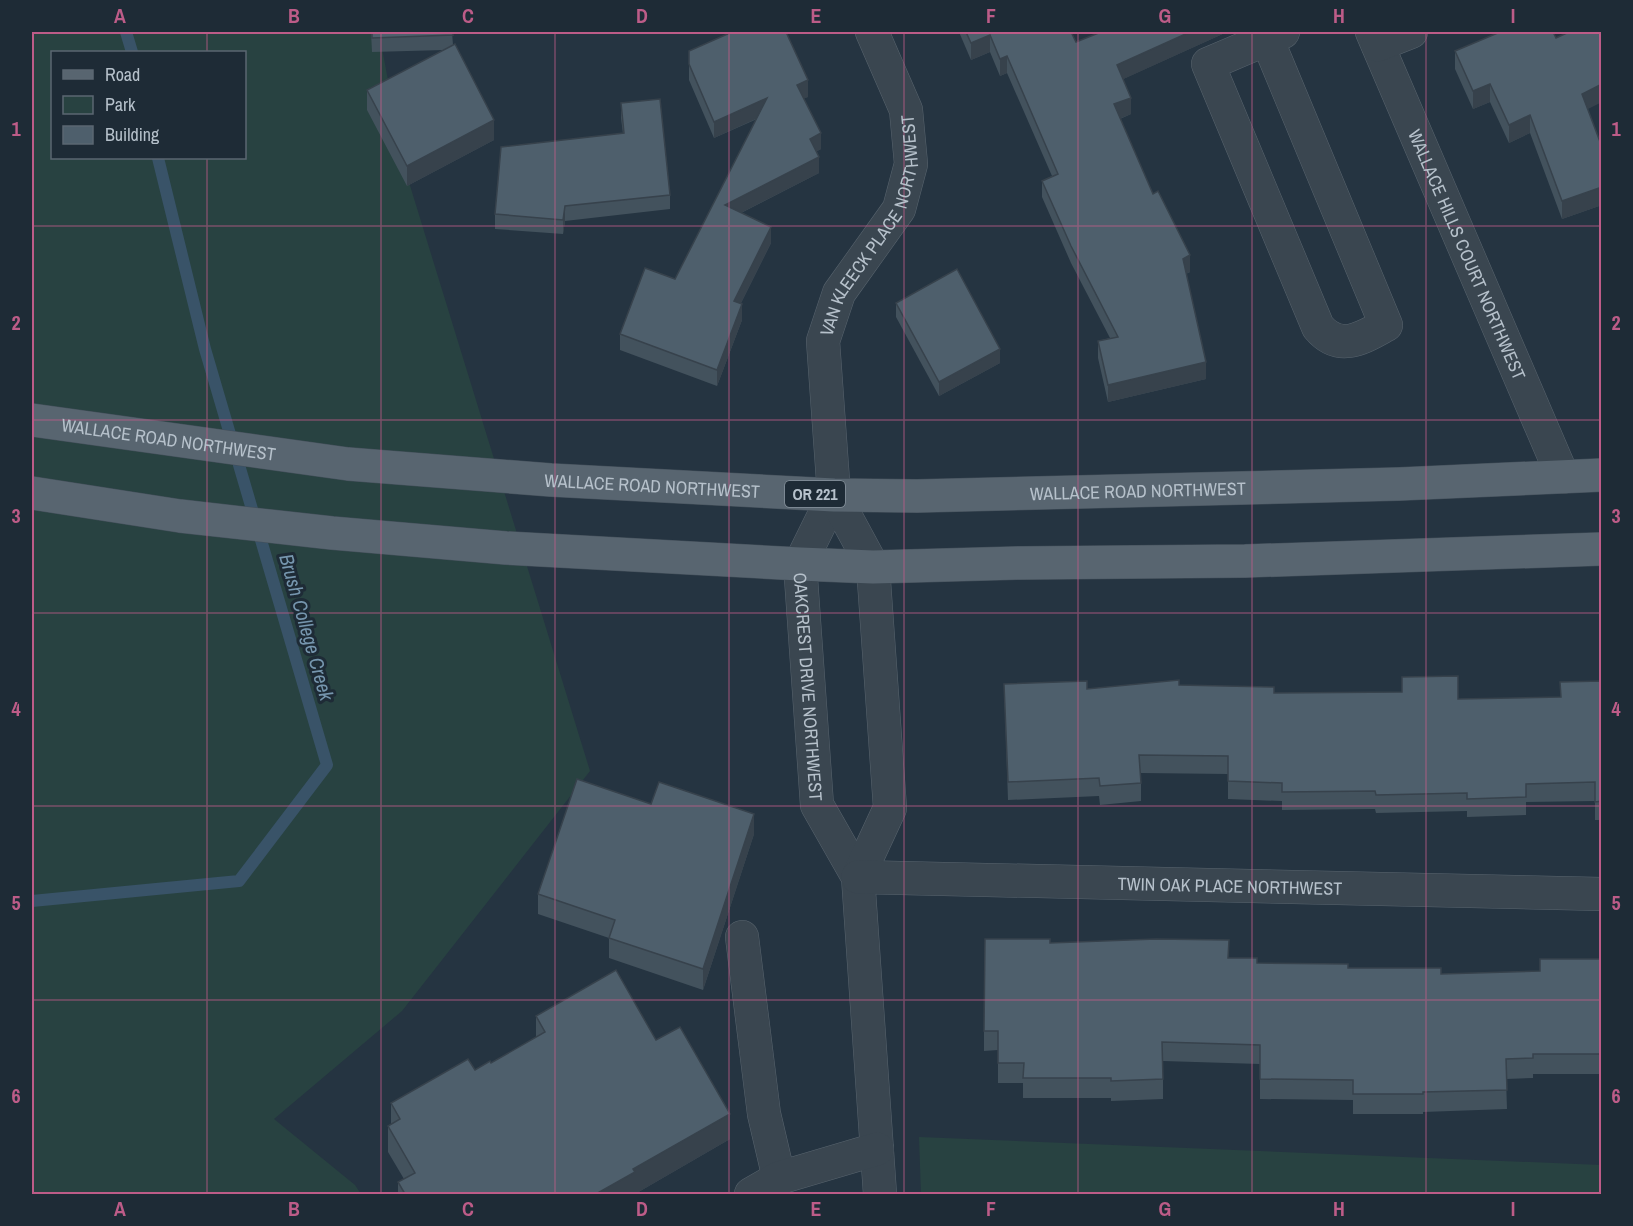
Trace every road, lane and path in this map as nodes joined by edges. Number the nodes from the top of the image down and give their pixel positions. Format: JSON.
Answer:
{"nodes":[{"id":1,"x":872,"y":32,"type":"edge"},
{"id":2,"x":1411,"y":32,"type":"edge"},
{"id":3,"x":1275,"y":35,"type":"edge"},
{"id":4,"x":1375,"y":38,"type":"edge"},
{"id":5,"x":32,"y":420,"type":"edge"},
{"id":6,"x":1602,"y":475,"type":"edge"},
{"id":7,"x":1563,"y":477,"type":"junction"},
{"id":8,"x":32,"y":493,"type":"edge"},
{"id":9,"x":834,"y":495,"type":"junction"},
{"id":10,"x":1602,"y":549,"type":"edge"},
{"id":11,"x":800,"y":564,"type":"junction"},
{"id":12,"x":873,"y":567,"type":"junction"},
{"id":13,"x":858,"y":877,"type":"junction"},
{"id":14,"x":1602,"y":894,"type":"edge"},
{"id":15,"x":742,"y":938,"type":"dead end"},
{"id":16,"x":877,"y":1149,"type":"junction"},
{"id":17,"x":779,"y":1178,"type":"junction"},
{"id":18,"x":751,"y":1194,"type":"edge"},
{"id":19,"x":880,"y":1194,"type":"edge"}],
"edges":[{"from":1,"to":9,"type":"street","name":"VAN KLEECK PLACE NORTHWEST"},
{"from":2,"to":4,"type":"street"},
{"from":3,"to":3,"type":"street"},
{"from":4,"to":7,"type":"street","name":"WALLACE HILLS COURT NORTHWEST"},
{"from":5,"to":9,"type":"main road","name":"WALLACE ROAD NORTHWEST","number":"OR 221"},
{"from":6,"to":7,"type":"main road","name":"WALLACE ROAD NORTHWEST","number":"OR 221"},
{"from":7,"to":9,"type":"main road","name":"WALLACE ROAD NORTHWEST","number":"OR 221"},
{"from":8,"to":11,"type":"main road"},
{"from":9,"to":11,"type":"street","name":"OAKCREST DRIVE NORTHWEST"},
{"from":9,"to":12,"type":"street","name":"OAKCREST DRIVE NORTHWEST"},
{"from":10,"to":12,"type":"main road"},
{"from":11,"to":12,"type":"main road"},
{"from":11,"to":13,"type":"street","name":"OAKCREST DRIVE NORTHWEST"},
{"from":12,"to":13,"type":"street","name":"OAKCREST DRIVE NORTHWEST"},
{"from":13,"to":14,"type":"street","name":"TWIN OAK PLACE NORTHWEST"},
{"from":13,"to":16,"type":"street","name":"OAKCREST DRIVE NORTHWEST"},
{"from":15,"to":17,"type":"street"},
{"from":16,"to":17,"type":"street"},
{"from":16,"to":19,"type":"street","name":"OAKCREST DRIVE NORTHWEST"},
{"from":17,"to":18,"type":"street"}]}
